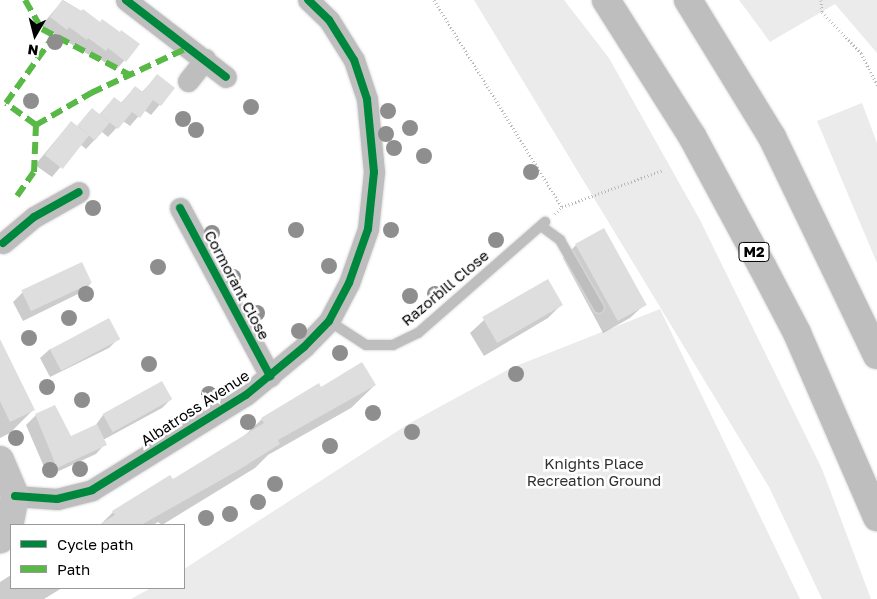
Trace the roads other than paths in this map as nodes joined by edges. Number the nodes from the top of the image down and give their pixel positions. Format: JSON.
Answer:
{"nodes":[{"id":1,"x":126,"y":0,"type":"edge"},
{"id":2,"x":308,"y":0,"type":"edge"},
{"id":3,"x":606,"y":0,"type":"edge"},
{"id":4,"x":688,"y":0,"type":"edge"},
{"id":5,"x":204,"y":60,"type":"junction"},
{"id":6,"x":226,"y":77,"type":"dead end"},
{"id":7,"x":188,"y":81,"type":"dead end"},
{"id":8,"x":79,"y":192,"type":"dead end"},
{"id":9,"x":180,"y":208,"type":"dead end"},
{"id":10,"x":1,"y":246,"type":"edge"},
{"id":11,"x":599,"y":308,"type":"dead end"},
{"id":12,"x":329,"y":321,"type":"junction"},
{"id":13,"x":877,"y":355,"type":"edge"},
{"id":14,"x":270,"y":376,"type":"junction"},
{"id":15,"x":0,"y":460,"type":"edge"},
{"id":16,"x":15,"y":496,"type":"junction"},
{"id":17,"x":877,"y":517,"type":"edge"},
{"id":18,"x":0,"y":539,"type":"edge"}],
"edges":[{"from":1,"to":5,"type":"street"},
{"from":2,"to":12,"type":"street","name":"Albatross Avenue"},
{"from":3,"to":17,"type":"highway","number":"M2"},
{"from":4,"to":13,"type":"highway"},
{"from":5,"to":6,"type":"street"},
{"from":5,"to":7,"type":"street"},
{"from":8,"to":10,"type":"street"},
{"from":9,"to":14,"type":"street","name":"Cormorant Close"},
{"from":11,"to":12,"type":"lane","name":"Razorbill Close"},
{"from":12,"to":14,"type":"street","name":"Albatross Avenue"},
{"from":14,"to":16,"type":"street","name":"Albatross Avenue"},
{"from":15,"to":16,"type":"street"},
{"from":16,"to":18,"type":"street"}]}
